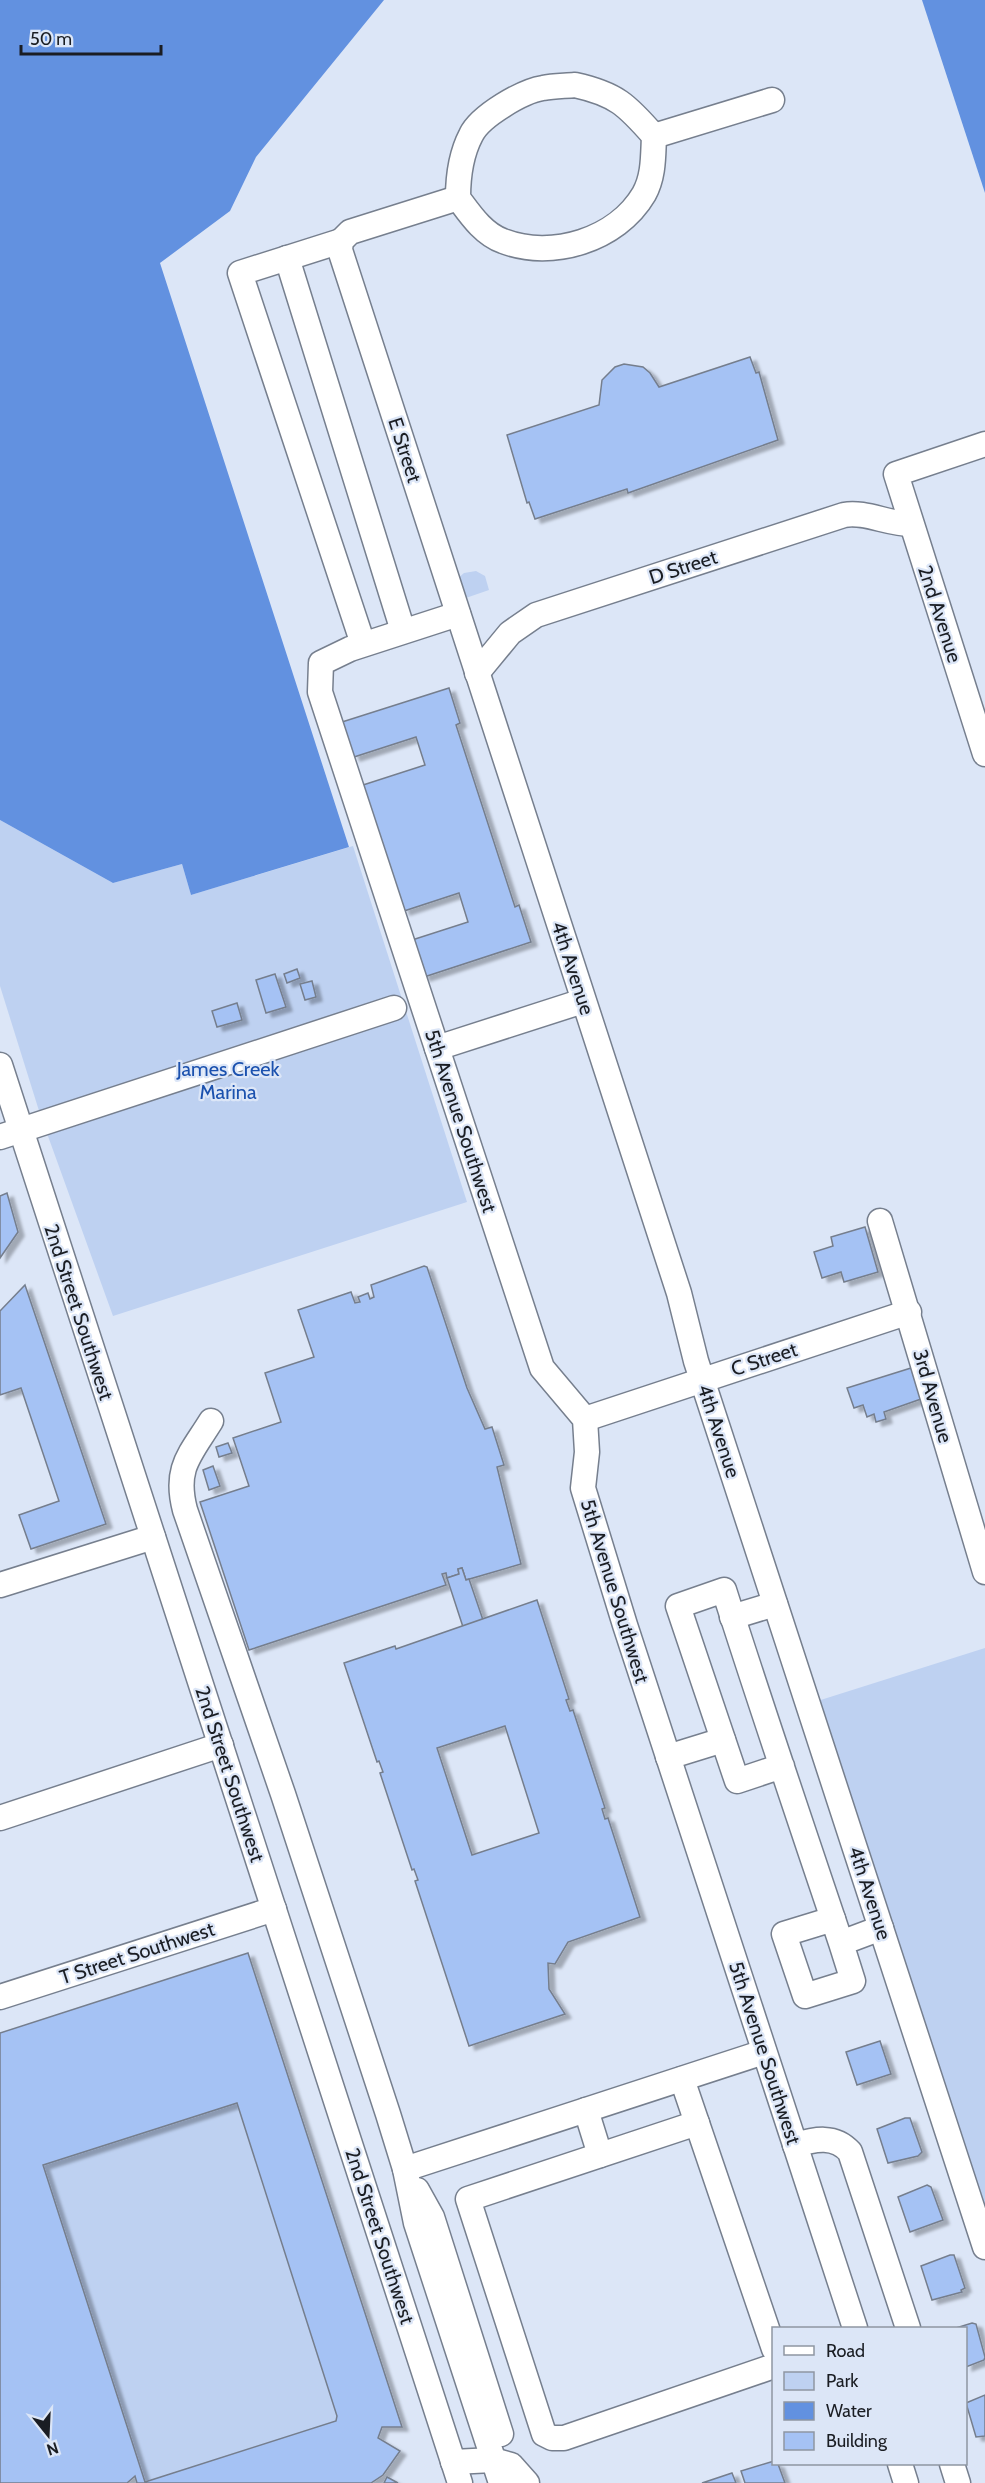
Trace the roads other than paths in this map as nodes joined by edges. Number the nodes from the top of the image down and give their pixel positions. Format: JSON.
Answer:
{"nodes":[{"id":1,"x":772,"y":100,"type":"dead end"},
{"id":2,"x":654,"y":136,"type":"junction"},
{"id":3,"x":458,"y":198,"type":"junction"},
{"id":4,"x":341,"y":241,"type":"junction"},
{"id":5,"x":287,"y":258,"type":"junction"},
{"id":6,"x":985,"y":444,"type":"edge"},
{"id":7,"x":911,"y":524,"type":"junction"},
{"id":8,"x":458,"y":614,"type":"junction"},
{"id":9,"x":403,"y":631,"type":"junction"},
{"id":10,"x":363,"y":645,"type":"junction"},
{"id":11,"x":477,"y":673,"type":"junction"},
{"id":12,"x":985,"y":754,"type":"edge"},
{"id":13,"x":583,"y":1001,"type":"junction"},
{"id":14,"x":394,"y":1008,"type":"dead end"},
{"id":15,"x":437,"y":1048,"type":"junction"},
{"id":16,"x":0,"y":1065,"type":"edge"},
{"id":17,"x":11,"y":1134,"type":"edge"},
{"id":18,"x":880,"y":1221,"type":"dead end"},
{"id":19,"x":909,"y":1312,"type":"junction"},
{"id":20,"x":702,"y":1380,"type":"junction"},
{"id":21,"x":585,"y":1419,"type":"junction"},
{"id":22,"x":211,"y":1421,"type":"dead end"},
{"id":23,"x":153,"y":1537,"type":"junction"},
{"id":24,"x":985,"y":1572,"type":"edge"},
{"id":25,"x":0,"y":1585,"type":"edge"},
{"id":26,"x":775,"y":1604,"type":"junction"},
{"id":27,"x":732,"y":1617,"type":"junction"},
{"id":28,"x":723,"y":1740,"type":"junction"},
{"id":29,"x":221,"y":1745,"type":"junction"},
{"id":30,"x":668,"y":1757,"type":"junction"},
{"id":31,"x":782,"y":1766,"type":"junction"},
{"id":32,"x":0,"y":1818,"type":"edge"},
{"id":33,"x":274,"y":1909,"type":"junction"},
{"id":34,"x":833,"y":1919,"type":"junction"},
{"id":35,"x":881,"y":1928,"type":"junction"},
{"id":36,"x":841,"y":1943,"type":"junction"},
{"id":37,"x":0,"y":1997,"type":"edge"},
{"id":38,"x":764,"y":2052,"type":"junction"},
{"id":39,"x":682,"y":2079,"type":"junction"},
{"id":40,"x":586,"y":2110,"type":"junction"},
{"id":41,"x":697,"y":2123,"type":"junction"},
{"id":42,"x":795,"y":2145,"type":"junction"},
{"id":43,"x":600,"y":2155,"type":"junction"},
{"id":44,"x":405,"y":2169,"type":"junction"},
{"id":45,"x":985,"y":2247,"type":"edge"},
{"id":46,"x":855,"y":2327,"type":"edge"},
{"id":47,"x":908,"y":2327,"type":"edge"},
{"id":48,"x":772,"y":2343,"type":"edge"},
{"id":49,"x":772,"y":2367,"type":"edge"},
{"id":50,"x":901,"y":2465,"type":"edge"},
{"id":51,"x":953,"y":2465,"type":"edge"},
{"id":52,"x":456,"y":2472,"type":"edge"},
{"id":53,"x":505,"y":2473,"type":"edge"},
{"id":54,"x":527,"y":2483,"type":"edge"},
{"id":55,"x":906,"y":2483,"type":"edge"},
{"id":56,"x":958,"y":2483,"type":"edge"}],
"edges":[{"from":1,"to":2,"type":"street"},
{"from":2,"to":3,"type":"street"},
{"from":2,"to":3,"type":"street"},
{"from":3,"to":4,"type":"street"},
{"from":4,"to":5,"type":"street"},
{"from":4,"to":8,"type":"street","name":"E Street"},
{"from":5,"to":9,"type":"street"},
{"from":5,"to":10,"type":"street"},
{"from":6,"to":7,"type":"street","name":"2nd Avenue"},
{"from":7,"to":11,"type":"street","name":"D Street"},
{"from":7,"to":12,"type":"street","name":"2nd Avenue"},
{"from":8,"to":9,"type":"street"},
{"from":8,"to":11,"type":"street","name":"4th Avenue"},
{"from":9,"to":10,"type":"street"},
{"from":10,"to":15,"type":"street","name":"5th Avenue Southwest"},
{"from":11,"to":13,"type":"street","name":"4th Avenue"},
{"from":13,"to":15,"type":"street"},
{"from":13,"to":20,"type":"street","name":"4th Avenue"},
{"from":14,"to":17,"type":"street"},
{"from":15,"to":21,"type":"street","name":"5th Avenue Southwest"},
{"from":16,"to":17,"type":"street","name":"2nd Street Southwest"},
{"from":17,"to":23,"type":"street","name":"2nd Street Southwest"},
{"from":18,"to":19,"type":"street","name":"3rd Avenue"},
{"from":19,"to":20,"type":"street","name":"C Street"},
{"from":19,"to":24,"type":"street","name":"3rd Avenue"},
{"from":20,"to":21,"type":"street","name":"C Street"},
{"from":20,"to":26,"type":"street","name":"4th Avenue"},
{"from":21,"to":30,"type":"street","name":"5th Avenue Southwest"},
{"from":22,"to":44,"type":"street"},
{"from":23,"to":25,"type":"street"},
{"from":23,"to":29,"type":"street","name":"2nd Street Southwest"},
{"from":26,"to":27,"type":"street"},
{"from":26,"to":35,"type":"street","name":"4th Avenue"},
{"from":27,"to":28,"type":"street"},
{"from":27,"to":31,"type":"street"},
{"from":28,"to":30,"type":"street"},
{"from":28,"to":31,"type":"street"},
{"from":29,"to":32,"type":"street"},
{"from":29,"to":33,"type":"street","name":"2nd Street Southwest"},
{"from":30,"to":38,"type":"street","name":"5th Avenue Southwest"},
{"from":31,"to":34,"type":"street"},
{"from":33,"to":37,"type":"street","name":"T Street Southwest"},
{"from":33,"to":52,"type":"street","name":"2nd Street Southwest"},
{"from":34,"to":36,"type":"street"},
{"from":34,"to":36,"type":"street"},
{"from":35,"to":36,"type":"street"},
{"from":35,"to":45,"type":"street","name":"4th Avenue"},
{"from":38,"to":39,"type":"street"},
{"from":38,"to":42,"type":"street","name":"5th Avenue Southwest"},
{"from":39,"to":40,"type":"street"},
{"from":39,"to":41,"type":"street"},
{"from":40,"to":43,"type":"street"},
{"from":40,"to":44,"type":"street"},
{"from":41,"to":43,"type":"street"},
{"from":41,"to":48,"type":"street"},
{"from":42,"to":46,"type":"street","name":"5th Avenue Southwest"},
{"from":42,"to":47,"type":"street"},
{"from":43,"to":49,"type":"street"},
{"from":44,"to":53,"type":"street"},
{"from":50,"to":55,"type":"street"},
{"from":51,"to":56,"type":"street"},
{"from":52,"to":53,"type":"street"},
{"from":53,"to":54,"type":"street"}]}
